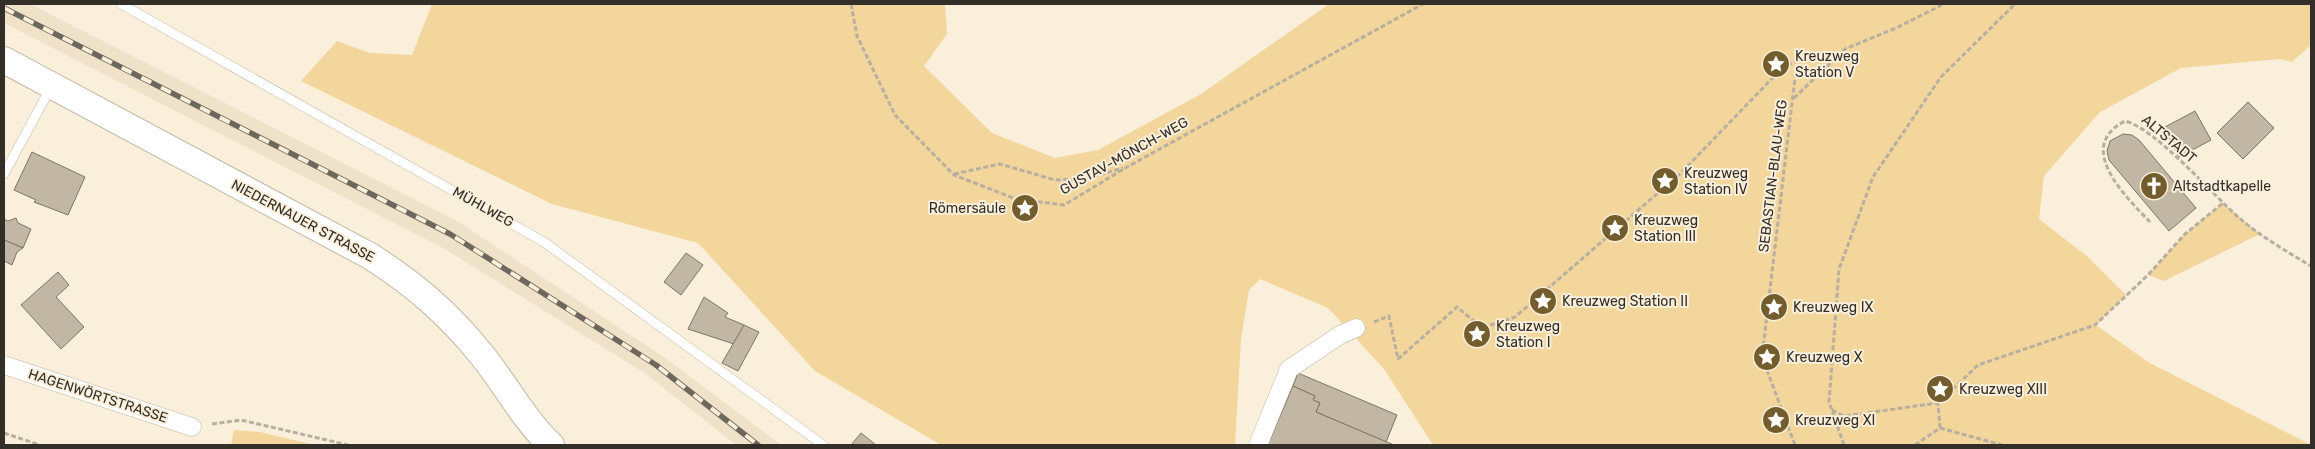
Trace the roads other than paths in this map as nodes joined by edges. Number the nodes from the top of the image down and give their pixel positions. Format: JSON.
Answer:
{"nodes":[{"id":1,"x":121,"y":4,"type":"edge"},
{"id":2,"x":4,"y":60,"type":"edge"},
{"id":3,"x":51,"y":86,"type":"junction"},
{"id":4,"x":4,"y":174,"type":"edge"},
{"id":5,"x":1356,"y":328,"type":"road end"},
{"id":6,"x":4,"y":365,"type":"edge"},
{"id":7,"x":192,"y":427,"type":"road end"},
{"id":8,"x":550,"y":445,"type":"edge"},
{"id":9,"x":823,"y":445,"type":"edge"},
{"id":10,"x":1258,"y":445,"type":"edge"}],
"edges":[{"from":1,"to":9,"type":"lane","name":"MÜHLWEG"},
{"from":2,"to":3,"type":"main road","name":"NIEDERNAUER STRASSE"},
{"from":3,"to":4,"type":"lane"},
{"from":3,"to":8,"type":"main road","name":"NIEDERNAUER STRASSE"},
{"from":5,"to":10,"type":"street"},
{"from":6,"to":7,"type":"street","name":"HAGENWÖRTSTRASSE"}]}
